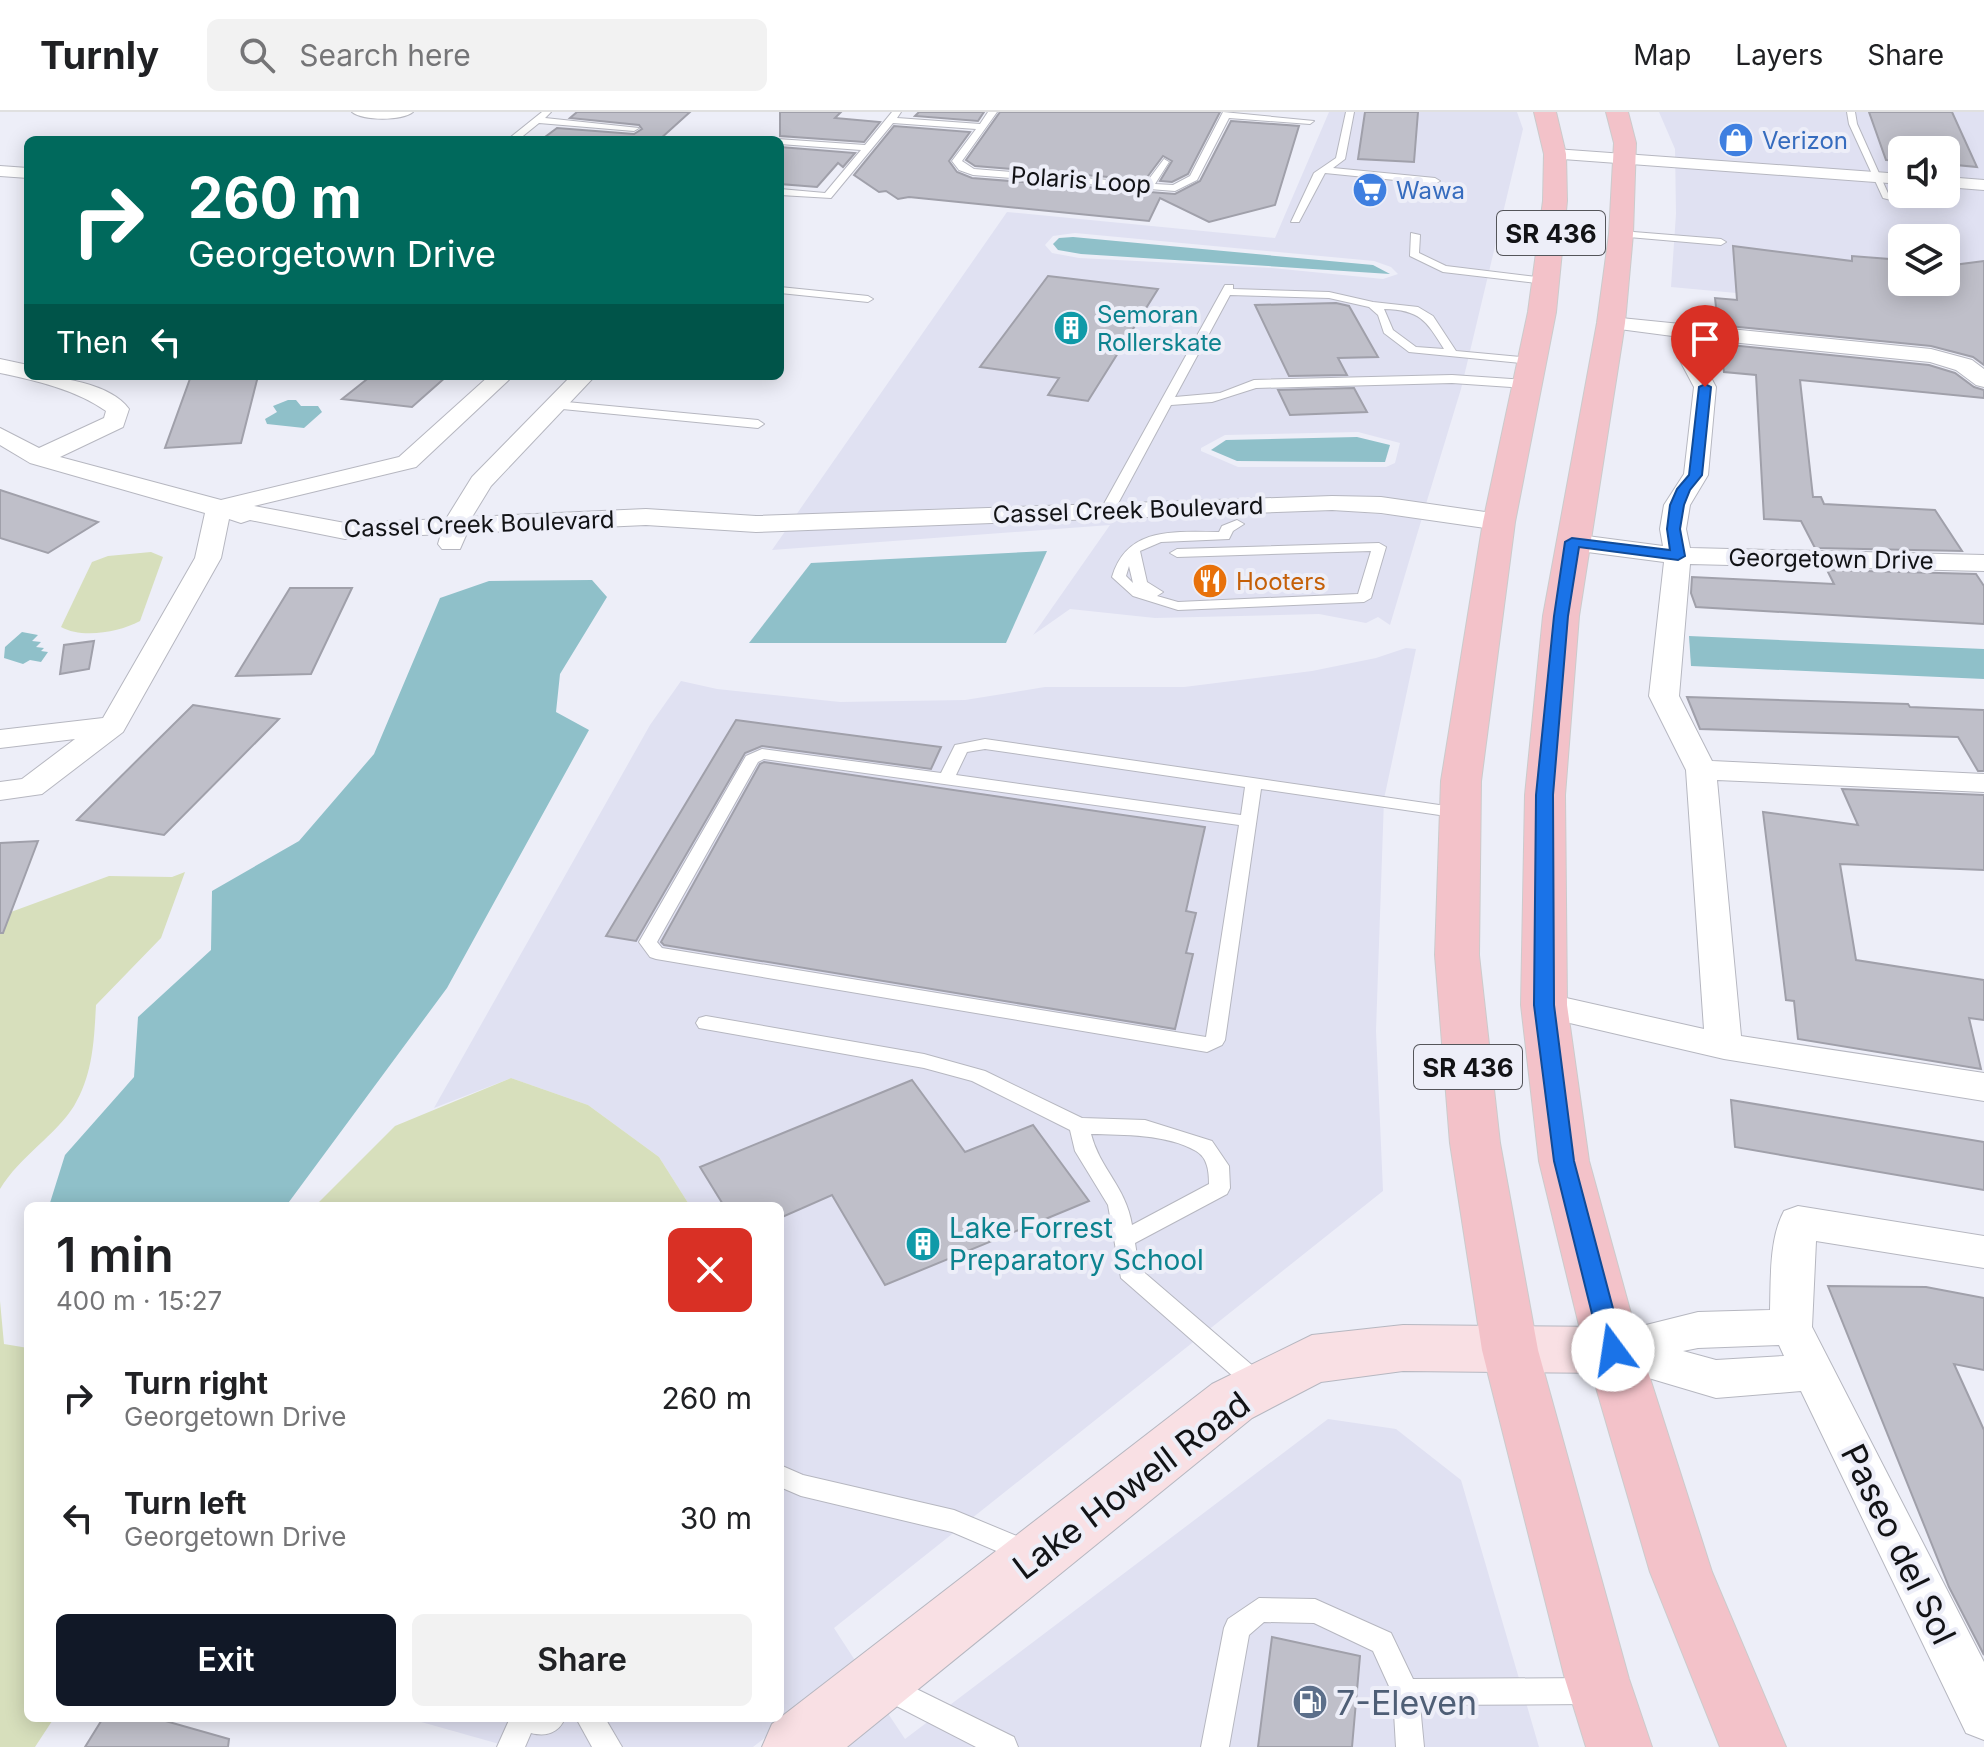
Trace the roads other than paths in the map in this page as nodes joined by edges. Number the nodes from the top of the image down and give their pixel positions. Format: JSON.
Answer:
{"nodes":[{"id":1,"x":360,"y":112,"type":"edge"},
{"id":2,"x":405,"y":112,"type":"edge"},
{"id":3,"x":548,"y":112,"type":"edge"},
{"id":4,"x":993,"y":112,"type":"edge"},
{"id":5,"x":1350,"y":112,"type":"edge"},
{"id":6,"x":1545,"y":112,"type":"edge"},
{"id":7,"x":1617,"y":112,"type":"edge"},
{"id":8,"x":1851,"y":112,"type":"edge"},
{"id":9,"x":1227,"y":113,"type":"edge"},
{"id":10,"x":894,"y":116,"type":"edge"},
{"id":11,"x":538,"y":120,"type":"junction"},
{"id":12,"x":1310,"y":121,"type":"dead end"},
{"id":13,"x":982,"y":127,"type":"junction"},
{"id":14,"x":634,"y":128,"type":"dead end"},
{"id":15,"x":517,"y":136,"type":"edge"},
{"id":16,"x":784,"y":141,"type":"edge"},
{"id":17,"x":867,"y":148,"type":"junction"},
{"id":18,"x":1555,"y":154,"type":"junction"},
{"id":19,"x":1624,"y":158,"type":"junction"},
{"id":20,"x":1164,"y":162,"type":"dead end"},
{"id":21,"x":1324,"y":170,"type":"junction"},
{"id":22,"x":0,"y":171,"type":"edge"},
{"id":23,"x":24,"y":173,"type":"edge"},
{"id":24,"x":1880,"y":177,"type":"junction"},
{"id":25,"x":1888,"y":178,"type":"edge"},
{"id":26,"x":1435,"y":181,"type":"dead end"},
{"id":27,"x":1960,"y":183,"type":"edge"},
{"id":28,"x":1984,"y":185,"type":"edge"},
{"id":29,"x":1149,"y":186,"type":"junction"},
{"id":30,"x":784,"y":192,"type":"edge"},
{"id":31,"x":1888,"y":198,"type":"dead end"},
{"id":32,"x":1295,"y":220,"type":"dead end"},
{"id":33,"x":1621,"y":234,"type":"junction"},
{"id":34,"x":1415,"y":235,"type":"dead end"},
{"id":35,"x":1721,"y":242,"type":"dead end"},
{"id":36,"x":1545,"y":281,"type":"junction"},
{"id":37,"x":784,"y":290,"type":"edge"},
{"id":38,"x":868,"y":299,"type":"dead end"},
{"id":39,"x":1373,"y":305,"type":"junction"},
{"id":40,"x":1611,"y":323,"type":"junction"},
{"id":41,"x":1691,"y":332,"type":"junction"},
{"id":42,"x":1452,"y":353,"type":"junction"},
{"id":43,"x":0,"y":366,"type":"edge"},
{"id":44,"x":24,"y":371,"type":"edge"},
{"id":45,"x":1529,"y":372,"type":"junction"},
{"id":46,"x":51,"y":380,"type":"edge"},
{"id":47,"x":498,"y":380,"type":"edge"},
{"id":48,"x":580,"y":380,"type":"edge"},
{"id":49,"x":1984,"y":380,"type":"edge"},
{"id":50,"x":1168,"y":401,"type":"junction"},
{"id":51,"x":556,"y":405,"type":"junction"},
{"id":52,"x":758,"y":424,"type":"dead end"},
{"id":53,"x":0,"y":435,"type":"edge"},
{"id":54,"x":38,"y":458,"type":"junction"},
{"id":55,"x":219,"y":507,"type":"junction"},
{"id":56,"x":1107,"y":511,"type":"junction"},
{"id":57,"x":1233,"y":515,"type":"junction"},
{"id":58,"x":1499,"y":522,"type":"junction"},
{"id":59,"x":453,"y":538,"type":"junction"},
{"id":60,"x":1572,"y":542,"type":"junction"},
{"id":61,"x":1133,"y":550,"type":"junction"},
{"id":62,"x":1257,"y":550,"type":"junction"},
{"id":63,"x":1177,"y":553,"type":"dead end"},
{"id":64,"x":1678,"y":556,"type":"junction"},
{"id":65,"x":1984,"y":563,"type":"edge"},
{"id":66,"x":1343,"y":586,"type":"dead end"},
{"id":67,"x":1368,"y":588,"type":"junction"},
{"id":68,"x":1180,"y":594,"type":"dead end"},
{"id":69,"x":113,"y":726,"type":"junction"},
{"id":70,"x":0,"y":739,"type":"edge"},
{"id":71,"x":1701,"y":770,"type":"junction"},
{"id":72,"x":946,"y":779,"type":"junction"},
{"id":73,"x":1254,"y":783,"type":"junction"},
{"id":74,"x":1984,"y":783,"type":"edge"},
{"id":75,"x":0,"y":791,"type":"edge"},
{"id":76,"x":1460,"y":813,"type":"junction"},
{"id":77,"x":1248,"y":821,"type":"junction"},
{"id":78,"x":1544,"y":1005,"type":"junction"},
{"id":79,"x":706,"y":1023,"type":"dead end"},
{"id":80,"x":1724,"y":1046,"type":"junction"},
{"id":81,"x":1984,"y":1087,"type":"edge"},
{"id":82,"x":1079,"y":1126,"type":"junction"},
{"id":83,"x":1126,"y":1238,"type":"junction"},
{"id":84,"x":1984,"y":1252,"type":"edge"},
{"id":85,"x":1791,"y":1327,"type":"junction"},
{"id":86,"x":1510,"y":1350,"type":"junction"},
{"id":87,"x":1613,"y":1350,"type":"junction"},
{"id":88,"x":1813,"y":1372,"type":"junction"},
{"id":89,"x":1260,"y":1386,"type":"junction"},
{"id":90,"x":784,"y":1478,"type":"edge"},
{"id":91,"x":1037,"y":1556,"type":"junction"},
{"id":92,"x":876,"y":1682,"type":"junction"},
{"id":93,"x":1601,"y":1691,"type":"junction"},
{"id":94,"x":1406,"y":1694,"type":"junction"},
{"id":95,"x":1984,"y":1715,"type":"edge"},
{"id":96,"x":522,"y":1722,"type":"edge"},
{"id":97,"x":592,"y":1722,"type":"edge"},
{"id":98,"x":511,"y":1747,"type":"edge"},
{"id":99,"x":608,"y":1747,"type":"edge"},
{"id":100,"x":795,"y":1747,"type":"edge"},
{"id":101,"x":1004,"y":1747,"type":"edge"},
{"id":102,"x":1215,"y":1747,"type":"edge"},
{"id":103,"x":1410,"y":1747,"type":"edge"},
{"id":104,"x":1619,"y":1747,"type":"edge"},
{"id":105,"x":1753,"y":1747,"type":"edge"}],
"edges":[{"from":1,"to":2,"type":"street"},
{"from":3,"to":11,"type":"lane"},
{"from":4,"to":13,"type":"lane","name":"Polaris Loop"},
{"from":5,"to":21,"type":"lane"},
{"from":6,"to":18,"type":"main road","number":"SR 436"},
{"from":7,"to":19,"type":"main road","number":"SR 436"},
{"from":8,"to":24,"type":"lane"},
{"from":9,"to":12,"type":"lane"},
{"from":9,"to":29,"type":"lane","name":"Polaris Loop"},
{"from":10,"to":13,"type":"lane"},
{"from":10,"to":17,"type":"lane"},
{"from":11,"to":14,"type":"lane"},
{"from":11,"to":15,"type":"lane"},
{"from":13,"to":29,"type":"lane","name":"Polaris Loop"},
{"from":16,"to":17,"type":"lane"},
{"from":17,"to":30,"type":"lane"},
{"from":18,"to":19,"type":"street"},
{"from":18,"to":36,"type":"main road","number":"SR 436"},
{"from":19,"to":24,"type":"street"},
{"from":19,"to":33,"type":"main road","number":"SR 436"},
{"from":20,"to":29,"type":"lane"},
{"from":21,"to":26,"type":"lane"},
{"from":21,"to":32,"type":"lane"},
{"from":22,"to":23,"type":"street"},
{"from":24,"to":25,"type":"street"},
{"from":24,"to":31,"type":"lane"},
{"from":27,"to":28,"type":"street"},
{"from":33,"to":35,"type":"lane"},
{"from":33,"to":40,"type":"main road","number":"SR 436"},
{"from":34,"to":36,"type":"lane"},
{"from":36,"to":45,"type":"main road","number":"SR 436"},
{"from":37,"to":38,"type":"lane"},
{"from":39,"to":42,"type":"lane"},
{"from":39,"to":42,"type":"lane"},
{"from":39,"to":50,"type":"lane"},
{"from":40,"to":41,"type":"street"},
{"from":40,"to":60,"type":"main road","number":"SR 436"},
{"from":41,"to":49,"type":"street"},
{"from":41,"to":64,"type":"street"},
{"from":42,"to":45,"type":"lane"},
{"from":43,"to":44,"type":"street"},
{"from":45,"to":50,"type":"lane"},
{"from":45,"to":58,"type":"main road","number":"SR 436"},
{"from":46,"to":54,"type":"street"},
{"from":47,"to":55,"type":"street"},
{"from":48,"to":51,"type":"street"},
{"from":50,"to":56,"type":"lane"},
{"from":51,"to":52,"type":"lane"},
{"from":51,"to":59,"type":"street"},
{"from":53,"to":54,"type":"street","name":"Cassel Creek Boulevard"},
{"from":54,"to":55,"type":"street","name":"Cassel Creek Boulevard"},
{"from":55,"to":59,"type":"street","name":"Cassel Creek Boulevard"},
{"from":55,"to":69,"type":"street"},
{"from":56,"to":57,"type":"street","name":"Cassel Creek Boulevard"},
{"from":56,"to":59,"type":"street","name":"Cassel Creek Boulevard"},
{"from":57,"to":58,"type":"street","name":"Cassel Creek Boulevard"},
{"from":57,"to":61,"type":"lane"},
{"from":57,"to":62,"type":"lane"},
{"from":58,"to":76,"type":"main road","number":"SR 436"},
{"from":60,"to":64,"type":"street","name":"Georgetown Drive"},
{"from":60,"to":78,"type":"main road","number":"SR 436"},
{"from":61,"to":67,"type":"lane"},
{"from":61,"to":68,"type":"lane"},
{"from":62,"to":63,"type":"lane"},
{"from":62,"to":67,"type":"lane"},
{"from":64,"to":65,"type":"street","name":"Georgetown Drive"},
{"from":64,"to":71,"type":"street"},
{"from":66,"to":67,"type":"lane"},
{"from":69,"to":70,"type":"street"},
{"from":69,"to":75,"type":"street"},
{"from":71,"to":74,"type":"street"},
{"from":71,"to":80,"type":"street"},
{"from":72,"to":73,"type":"lane"},
{"from":72,"to":77,"type":"lane"},
{"from":72,"to":77,"type":"lane"},
{"from":73,"to":76,"type":"lane"},
{"from":73,"to":77,"type":"lane"},
{"from":76,"to":86,"type":"main road","number":"SR 436"},
{"from":78,"to":80,"type":"street"},
{"from":78,"to":87,"type":"main road","number":"SR 436"},
{"from":79,"to":82,"type":"lane"},
{"from":80,"to":81,"type":"street"},
{"from":82,"to":83,"type":"lane"},
{"from":82,"to":83,"type":"lane"},
{"from":83,"to":89,"type":"lane"},
{"from":84,"to":85,"type":"street","name":"Paseo del Sol"},
{"from":85,"to":87,"type":"street"},
{"from":85,"to":88,"type":"street","name":"Paseo del Sol"},
{"from":86,"to":87,"type":"street","name":"Lake Howell Road"},
{"from":86,"to":89,"type":"street","name":"Lake Howell Road"},
{"from":86,"to":93,"type":"main road","number":"SR 436"},
{"from":87,"to":88,"type":"street"},
{"from":87,"to":105,"type":"main road","number":"SR 436"},
{"from":88,"to":95,"type":"street","name":"Paseo del Sol"},
{"from":89,"to":91,"type":"street","name":"Lake Howell Road"},
{"from":90,"to":91,"type":"lane"},
{"from":91,"to":92,"type":"street","name":"Lake Howell Road"},
{"from":92,"to":100,"type":"street","name":"Lake Howell Road"},
{"from":92,"to":101,"type":"lane"},
{"from":93,"to":94,"type":"lane"},
{"from":93,"to":104,"type":"main road","number":"SR 436"},
{"from":94,"to":102,"type":"lane"},
{"from":94,"to":103,"type":"lane"},
{"from":96,"to":98,"type":"lane"},
{"from":97,"to":99,"type":"lane"}]}
